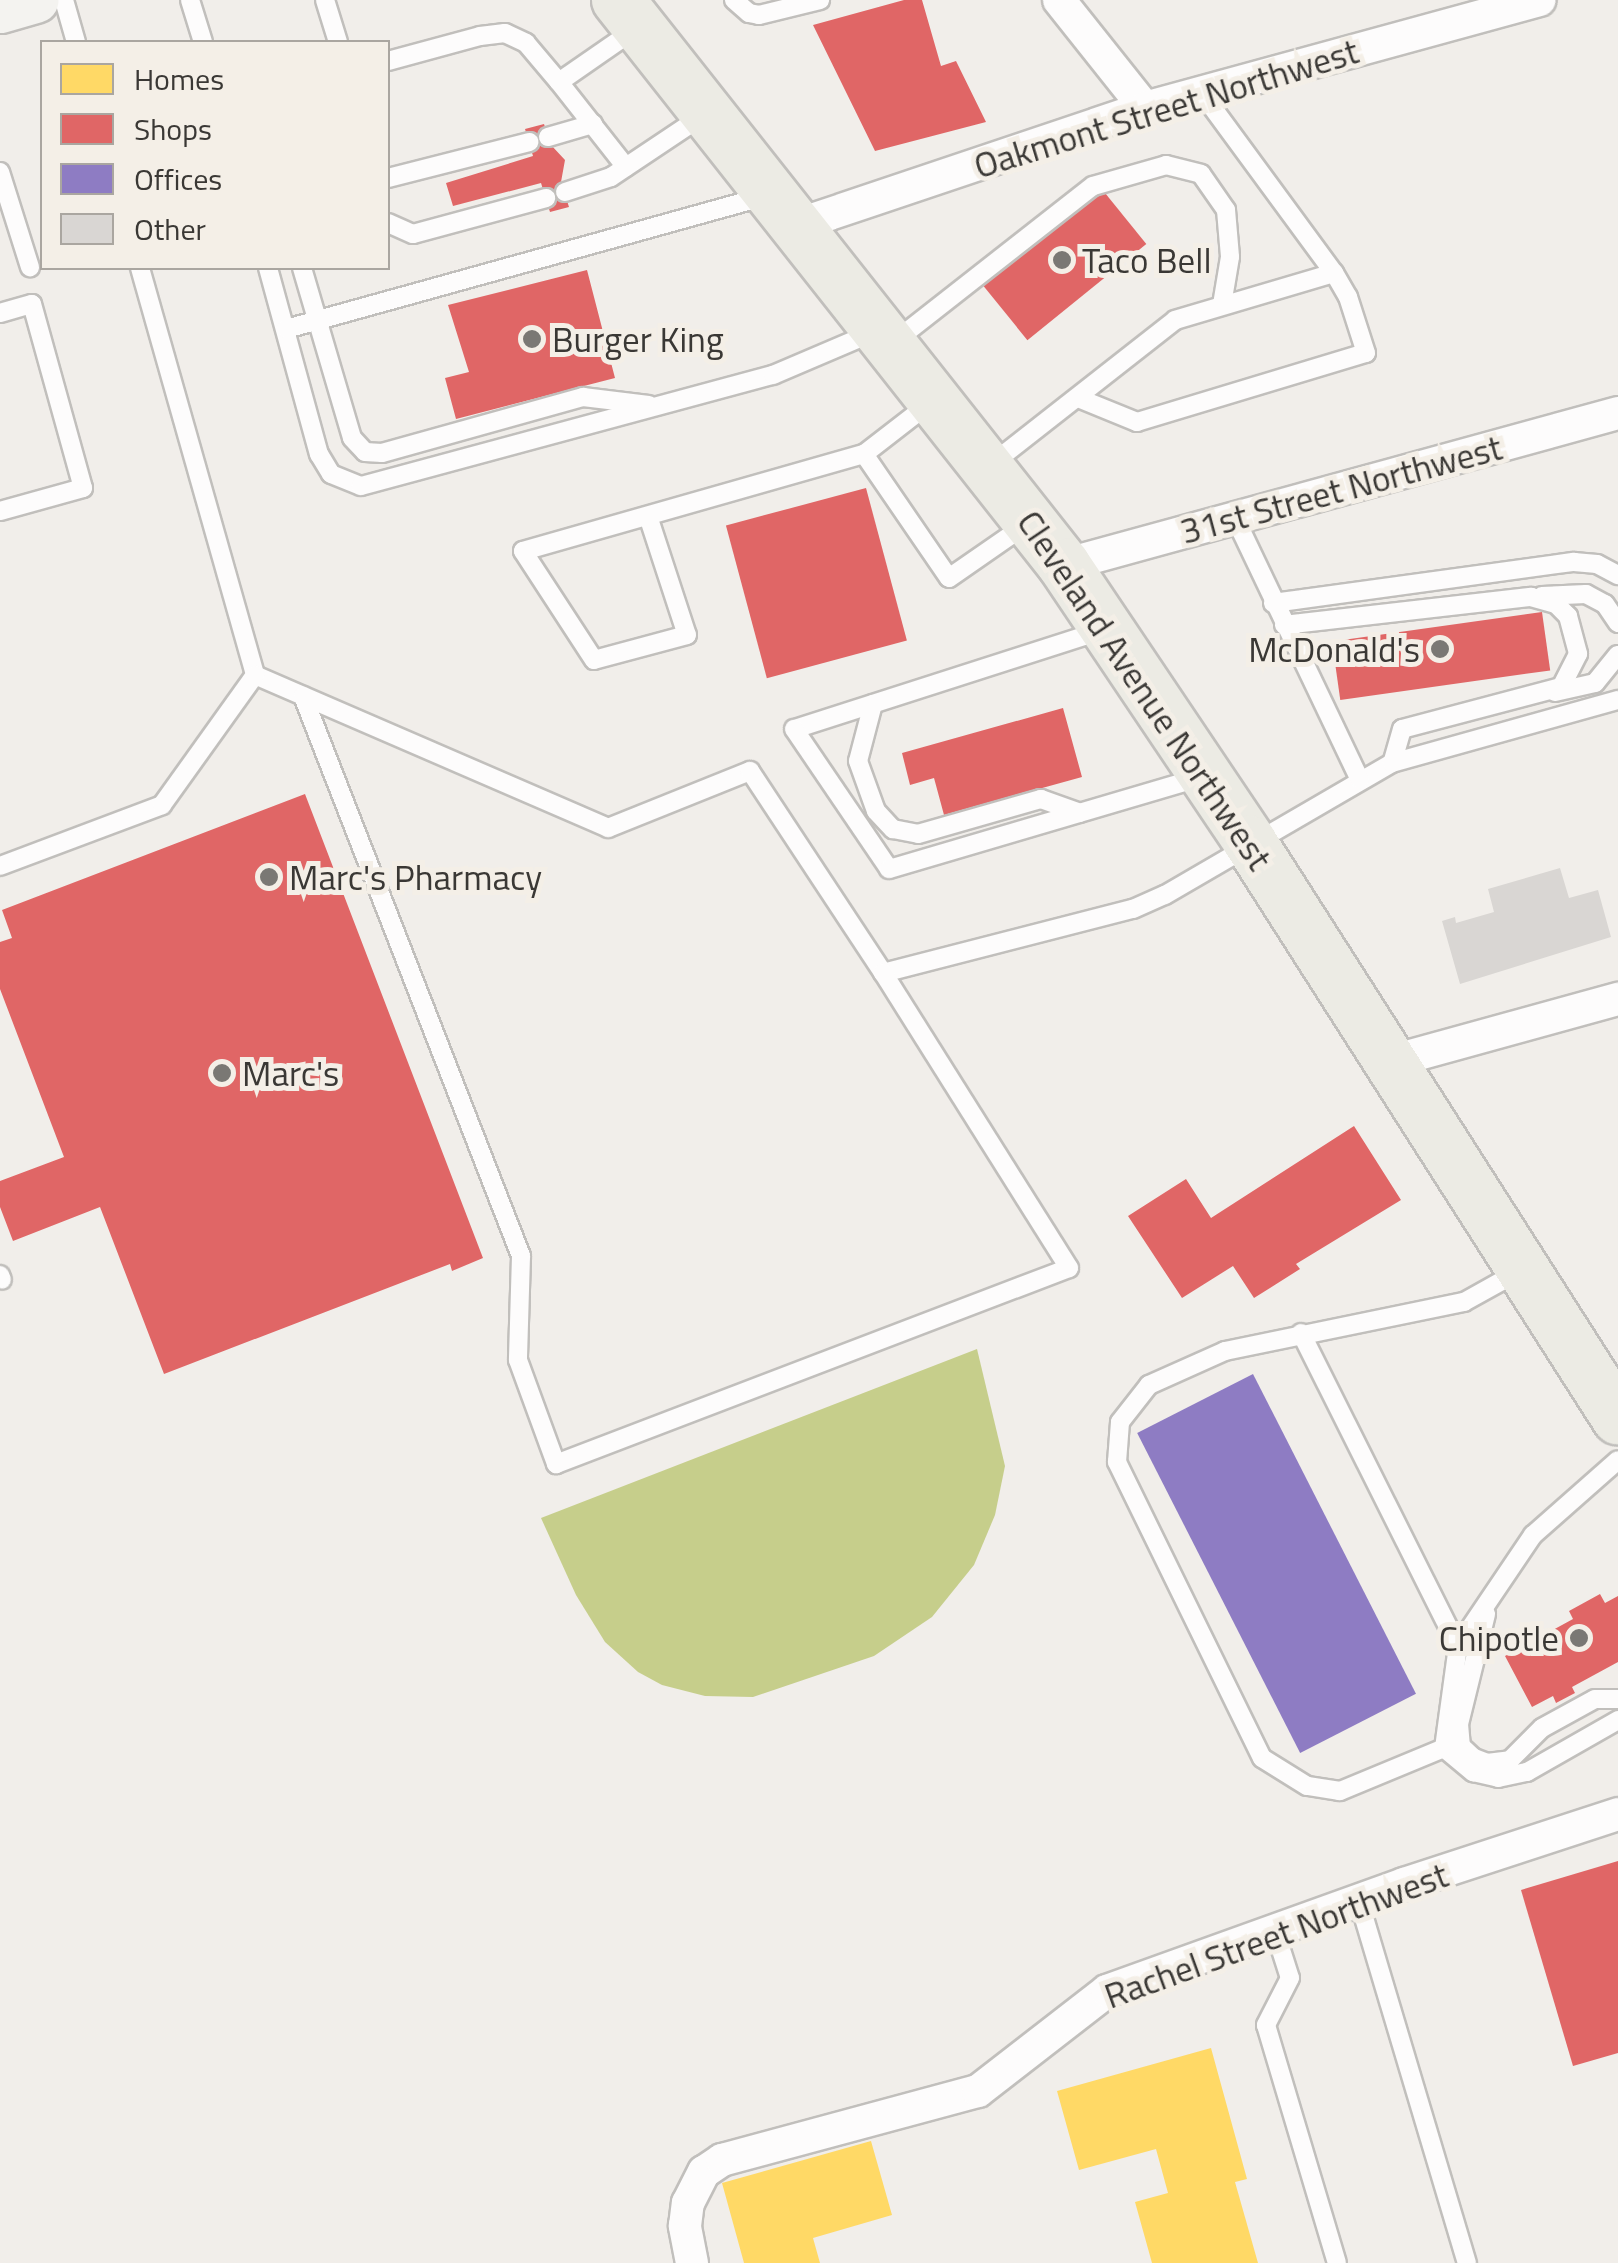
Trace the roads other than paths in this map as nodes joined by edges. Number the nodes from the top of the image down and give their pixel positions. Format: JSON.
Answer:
{"nodes":[{"id":1,"x":36,"y":0,"type":"edge"},
{"id":2,"x":64,"y":0,"type":"edge"},
{"id":3,"x":190,"y":0,"type":"edge"},
{"id":4,"x":325,"y":0,"type":"edge"},
{"id":5,"x":734,"y":0,"type":"edge"},
{"id":6,"x":820,"y":0,"type":"edge"},
{"id":7,"x":1059,"y":0,"type":"edge"},
{"id":8,"x":1538,"y":0,"type":"edge"},
{"id":9,"x":0,"y":10,"type":"edge"},
{"id":10,"x":629,"y":13,"type":"edge"},
{"id":11,"x":75,"y":40,"type":"edge"},
{"id":12,"x":202,"y":40,"type":"edge"},
{"id":13,"x":337,"y":40,"type":"edge"},
{"id":14,"x":390,"y":61,"type":"edge"},
{"id":15,"x":559,"y":82,"type":"junction"},
{"id":16,"x":1200,"y":92,"type":"junction"},
{"id":17,"x":1145,"y":108,"type":"junction"},
{"id":18,"x":708,"y":112,"type":"junction"},
{"id":19,"x":593,"y":124,"type":"junction"},
{"id":20,"x":548,"y":137,"type":"dead end"},
{"id":21,"x":529,"y":142,"type":"dead end"},
{"id":22,"x":626,"y":167,"type":"junction"},
{"id":23,"x":0,"y":172,"type":"edge"},
{"id":24,"x":390,"y":177,"type":"edge"},
{"id":25,"x":565,"y":192,"type":"dead end"},
{"id":26,"x":546,"y":198,"type":"dead end"},
{"id":27,"x":785,"y":209,"type":"junction"},
{"id":28,"x":390,"y":224,"type":"edge"},
{"id":29,"x":30,"y":267,"type":"dead end"},
{"id":30,"x":141,"y":270,"type":"edge"},
{"id":31,"x":269,"y":270,"type":"edge"},
{"id":32,"x":303,"y":270,"type":"edge"},
{"id":33,"x":1334,"y":273,"type":"junction"},
{"id":34,"x":1222,"y":305,"type":"junction"},
{"id":35,"x":0,"y":313,"type":"edge"},
{"id":36,"x":318,"y":321,"type":"junction"},
{"id":37,"x":286,"y":330,"type":"junction"},
{"id":38,"x":886,"y":336,"type":"junction"},
{"id":39,"x":1078,"y":398,"type":"junction"},
{"id":40,"x":936,"y":399,"type":"junction"},
{"id":41,"x":658,"y":407,"type":"junction"},
{"id":42,"x":1618,"y":413,"type":"edge"},
{"id":43,"x":864,"y":454,"type":"junction"},
{"id":44,"x":989,"y":466,"type":"junction"},
{"id":45,"x":0,"y":511,"type":"edge"},
{"id":46,"x":648,"y":516,"type":"junction"},
{"id":47,"x":1235,"y":518,"type":"junction"},
{"id":48,"x":1031,"y":521,"type":"junction"},
{"id":49,"x":1064,"y":566,"type":"junction"},
{"id":50,"x":1618,"y":575,"type":"edge"},
{"id":51,"x":1532,"y":597,"type":"junction"},
{"id":52,"x":1273,"y":603,"type":"junction"},
{"id":53,"x":1618,"y":623,"type":"edge"},
{"id":54,"x":1284,"y":625,"type":"junction"},
{"id":55,"x":1108,"y":628,"type":"junction"},
{"id":56,"x":1618,"y":655,"type":"edge"},
{"id":57,"x":256,"y":675,"type":"junction"},
{"id":58,"x":1555,"y":692,"type":"junction"},
{"id":59,"x":304,"y":696,"type":"junction"},
{"id":60,"x":1618,"y":700,"type":"edge"},
{"id":61,"x":873,"y":704,"type":"junction"},
{"id":62,"x":1392,"y":763,"type":"junction"},
{"id":63,"x":1206,"y":775,"type":"junction"},
{"id":64,"x":1360,"y":780,"type":"junction"},
{"id":65,"x":1080,"y":813,"type":"junction"},
{"id":66,"x":1250,"y":842,"type":"junction"},
{"id":67,"x":0,"y":866,"type":"edge"},
{"id":68,"x":883,"y":973,"type":"junction"},
{"id":69,"x":1618,"y":999,"type":"edge"},
{"id":70,"x":1389,"y":1062,"type":"junction"},
{"id":71,"x":1522,"y":1270,"type":"junction"},
{"id":72,"x":1301,"y":1334,"type":"junction"},
{"id":73,"x":1618,"y":1418,"type":"edge"},
{"id":74,"x":1618,"y":1460,"type":"edge"},
{"id":75,"x":1490,"y":1600,"type":"junction"},
{"id":76,"x":1458,"y":1646,"type":"junction"},
{"id":77,"x":1618,"y":1699,"type":"edge"},
{"id":78,"x":1618,"y":1720,"type":"edge"},
{"id":79,"x":1444,"y":1748,"type":"junction"},
{"id":80,"x":1618,"y":1814,"type":"edge"},
{"id":81,"x":1360,"y":1901,"type":"junction"},
{"id":82,"x":1274,"y":1931,"type":"junction"},
{"id":83,"x":692,"y":2263,"type":"edge"},
{"id":84,"x":1337,"y":2263,"type":"edge"},
{"id":85,"x":1466,"y":2263,"type":"edge"}],
"edges":[{"from":1,"to":9,"type":"main road"},
{"from":2,"to":11,"type":"lane"},
{"from":3,"to":12,"type":"lane"},
{"from":4,"to":13,"type":"lane"},
{"from":5,"to":6,"type":"lane"},
{"from":7,"to":17,"type":"street"},
{"from":8,"to":16,"type":"street","name":"Oakmont Street Northwest"},
{"from":10,"to":15,"type":"lane"},
{"from":10,"to":18,"type":"main road","name":"Cleveland Avenue Northwest"},
{"from":14,"to":15,"type":"lane"},
{"from":15,"to":19,"type":"lane"},
{"from":16,"to":17,"type":"street","name":"Oakmont Street Northwest"},
{"from":16,"to":33,"type":"lane"},
{"from":17,"to":27,"type":"street","name":"Oakmont Street Northwest"},
{"from":18,"to":22,"type":"lane"},
{"from":18,"to":27,"type":"main road","name":"Cleveland Avenue Northwest"},
{"from":19,"to":20,"type":"lane"},
{"from":19,"to":22,"type":"lane"},
{"from":21,"to":24,"type":"lane"},
{"from":22,"to":25,"type":"lane"},
{"from":23,"to":29,"type":"lane"},
{"from":26,"to":28,"type":"lane"},
{"from":27,"to":36,"type":"lane"},
{"from":27,"to":38,"type":"main road","name":"Cleveland Avenue Northwest"},
{"from":30,"to":57,"type":"lane"},
{"from":31,"to":37,"type":"lane"},
{"from":32,"to":36,"type":"lane"},
{"from":33,"to":34,"type":"lane"},
{"from":33,"to":39,"type":"lane"},
{"from":34,"to":38,"type":"lane"},
{"from":34,"to":39,"type":"lane"},
{"from":35,"to":45,"type":"lane"},
{"from":36,"to":37,"type":"lane"},
{"from":36,"to":41,"type":"lane"},
{"from":37,"to":41,"type":"lane"},
{"from":38,"to":40,"type":"main road","name":"Cleveland Avenue Northwest"},
{"from":38,"to":41,"type":"lane"},
{"from":39,"to":44,"type":"lane"},
{"from":40,"to":43,"type":"lane"},
{"from":40,"to":44,"type":"main road","name":"Cleveland Avenue Northwest"},
{"from":42,"to":47,"type":"street","name":"31st Street Northwest"},
{"from":43,"to":46,"type":"lane"},
{"from":43,"to":48,"type":"lane"},
{"from":44,"to":48,"type":"main road","name":"Cleveland Avenue Northwest"},
{"from":46,"to":46,"type":"lane"},
{"from":47,"to":49,"type":"street","name":"31st Street Northwest"},
{"from":47,"to":52,"type":"lane"},
{"from":48,"to":49,"type":"main road","name":"Cleveland Avenue Northwest"},
{"from":49,"to":55,"type":"main road","name":"Cleveland Avenue Northwest"},
{"from":50,"to":52,"type":"lane"},
{"from":51,"to":53,"type":"lane"},
{"from":51,"to":54,"type":"lane"},
{"from":51,"to":58,"type":"lane"},
{"from":52,"to":54,"type":"lane"},
{"from":54,"to":64,"type":"lane"},
{"from":55,"to":61,"type":"lane"},
{"from":55,"to":63,"type":"main road","name":"Cleveland Avenue Northwest"},
{"from":56,"to":58,"type":"lane"},
{"from":57,"to":59,"type":"lane"},
{"from":57,"to":67,"type":"lane"},
{"from":58,"to":62,"type":"lane"},
{"from":59,"to":68,"type":"lane"},
{"from":59,"to":68,"type":"lane"},
{"from":60,"to":62,"type":"lane"},
{"from":61,"to":65,"type":"lane"},
{"from":61,"to":65,"type":"lane"},
{"from":62,"to":64,"type":"lane"},
{"from":63,"to":65,"type":"lane"},
{"from":63,"to":66,"type":"main road","name":"Cleveland Avenue Northwest"},
{"from":64,"to":66,"type":"lane"},
{"from":66,"to":68,"type":"lane"},
{"from":66,"to":70,"type":"main road","name":"Cleveland Avenue Northwest"},
{"from":69,"to":70,"type":"street"},
{"from":70,"to":71,"type":"main road","name":"Cleveland Avenue Northwest"},
{"from":71,"to":72,"type":"lane"},
{"from":71,"to":73,"type":"main road","name":"Cleveland Avenue Northwest"},
{"from":72,"to":76,"type":"lane"},
{"from":72,"to":79,"type":"lane"},
{"from":74,"to":75,"type":"lane"},
{"from":75,"to":76,"type":"lane"},
{"from":75,"to":77,"type":"lane"},
{"from":76,"to":79,"type":"lane"},
{"from":78,"to":79,"type":"lane"},
{"from":80,"to":81,"type":"street","name":"Rachel Street Northwest"},
{"from":81,"to":82,"type":"street","name":"Rachel Street Northwest"},
{"from":81,"to":85,"type":"lane"},
{"from":82,"to":83,"type":"street","name":"Rachel Street Northwest"},
{"from":82,"to":84,"type":"lane"}]}
